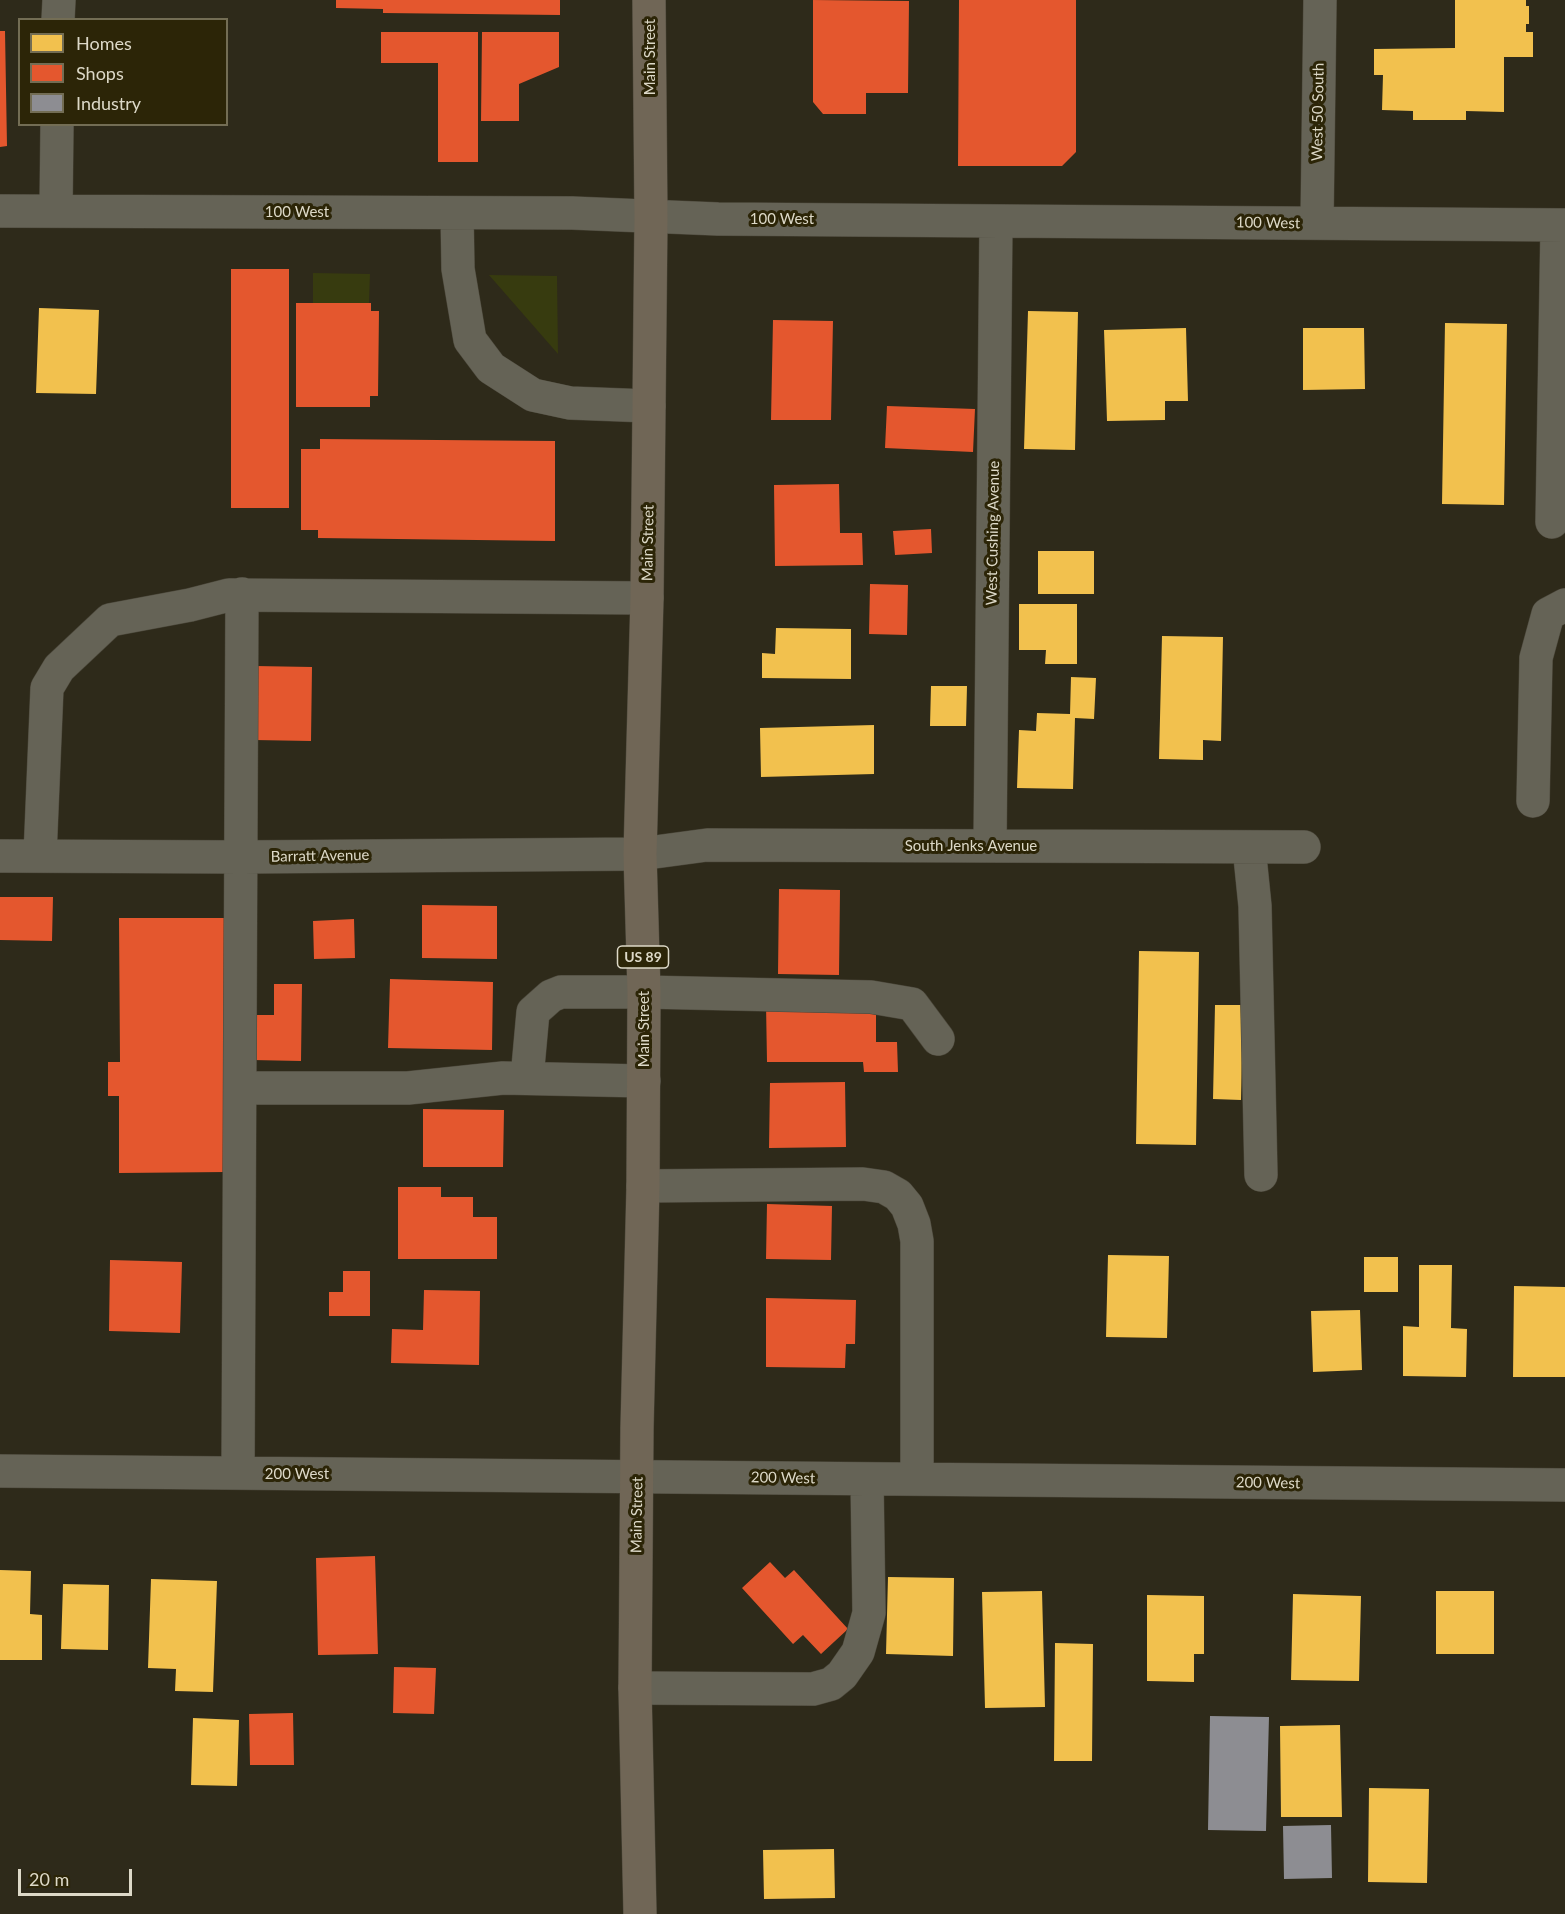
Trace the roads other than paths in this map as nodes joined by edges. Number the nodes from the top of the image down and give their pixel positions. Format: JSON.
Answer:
{"nodes":[{"id":1,"x":58,"y":0,"type":"edge"},
{"id":2,"x":649,"y":0,"type":"edge"},
{"id":3,"x":1320,"y":0,"type":"edge"},
{"id":4,"x":58,"y":18,"type":"edge"},
{"id":5,"x":57,"y":126,"type":"edge"},
{"id":6,"x":0,"y":211,"type":"edge"},
{"id":7,"x":56,"y":212,"type":"junction"},
{"id":8,"x":457,"y":213,"type":"junction"},
{"id":9,"x":651,"y":218,"type":"junction"},
{"id":10,"x":996,"y":221,"type":"junction"},
{"id":11,"x":1317,"y":224,"type":"junction"},
{"id":12,"x":1561,"y":225,"type":"edge"},
{"id":13,"x":649,"y":406,"type":"junction"},
{"id":14,"x":1552,"y":522,"type":"dead end"},
{"id":15,"x":242,"y":594,"type":"junction"},
{"id":16,"x":647,"y":598,"type":"junction"},
{"id":17,"x":1565,"y":605,"type":"edge"},
{"id":18,"x":1533,"y":801,"type":"dead end"},
{"id":19,"x":990,"y":846,"type":"junction"},
{"id":20,"x":1249,"y":847,"type":"junction"},
{"id":21,"x":1304,"y":847,"type":"dead end"},
{"id":22,"x":640,"y":854,"type":"junction"},
{"id":23,"x":0,"y":856,"type":"edge"},
{"id":24,"x":40,"y":856,"type":"junction"},
{"id":25,"x":242,"y":857,"type":"junction"},
{"id":26,"x":644,"y":992,"type":"junction"},
{"id":27,"x":938,"y":1039,"type":"dead end"},
{"id":28,"x":527,"y":1078,"type":"junction"},
{"id":29,"x":644,"y":1081,"type":"junction"},
{"id":30,"x":240,"y":1089,"type":"junction"},
{"id":31,"x":1261,"y":1175,"type":"dead end"},
{"id":32,"x":643,"y":1186,"type":"junction"},
{"id":33,"x":0,"y":1471,"type":"edge"},
{"id":34,"x":238,"y":1473,"type":"junction"},
{"id":35,"x":638,"y":1476,"type":"junction"},
{"id":36,"x":867,"y":1479,"type":"junction"},
{"id":37,"x":917,"y":1479,"type":"junction"},
{"id":38,"x":1565,"y":1485,"type":"edge"},
{"id":39,"x":635,"y":1688,"type":"junction"},
{"id":40,"x":640,"y":1914,"type":"edge"}],
"edges":[{"from":1,"to":4,"type":"street"},
{"from":2,"to":9,"type":"main road","name":"Main Street","number":"US 89"},
{"from":3,"to":11,"type":"street","name":"West 50 South"},
{"from":5,"to":7,"type":"street"},
{"from":6,"to":7,"type":"street","name":"100 West"},
{"from":7,"to":8,"type":"street","name":"100 West"},
{"from":8,"to":9,"type":"street","name":"100 West"},
{"from":8,"to":13,"type":"street"},
{"from":9,"to":10,"type":"street","name":"100 West"},
{"from":9,"to":13,"type":"main road","name":"Main Street","number":"US 89"},
{"from":10,"to":11,"type":"street","name":"100 West"},
{"from":10,"to":19,"type":"street","name":"West Cushing Avenue"},
{"from":11,"to":12,"type":"street","name":"100 West"},
{"from":12,"to":14,"type":"street"},
{"from":13,"to":16,"type":"main road","name":"Main Street","number":"US 89"},
{"from":15,"to":16,"type":"street"},
{"from":15,"to":24,"type":"street"},
{"from":15,"to":25,"type":"street"},
{"from":16,"to":22,"type":"main road","name":"Main Street","number":"US 89"},
{"from":17,"to":18,"type":"street"},
{"from":19,"to":20,"type":"street","name":"South Jenks Avenue"},
{"from":19,"to":22,"type":"street","name":"South Jenks Avenue"},
{"from":20,"to":21,"type":"street","name":"South Jenks Avenue"},
{"from":20,"to":31,"type":"street"},
{"from":22,"to":25,"type":"street","name":"Barratt Avenue"},
{"from":22,"to":26,"type":"main road","name":"Main Street","number":"US 89"},
{"from":23,"to":24,"type":"street","name":"Barratt Avenue"},
{"from":24,"to":25,"type":"street","name":"Barratt Avenue"},
{"from":25,"to":30,"type":"street"},
{"from":26,"to":27,"type":"street"},
{"from":26,"to":28,"type":"street"},
{"from":26,"to":29,"type":"main road","name":"Main Street","number":"US 89"},
{"from":28,"to":29,"type":"street"},
{"from":28,"to":30,"type":"street"},
{"from":29,"to":32,"type":"main road","name":"Main Street","number":"US 89"},
{"from":30,"to":34,"type":"street"},
{"from":32,"to":35,"type":"main road","name":"Main Street","number":"US 89"},
{"from":32,"to":37,"type":"street"},
{"from":33,"to":34,"type":"street","name":"200 West"},
{"from":34,"to":35,"type":"street","name":"200 West"},
{"from":35,"to":36,"type":"street","name":"200 West"},
{"from":35,"to":39,"type":"main road","name":"Main Street","number":"US 89"},
{"from":36,"to":37,"type":"street","name":"200 West"},
{"from":36,"to":39,"type":"street"},
{"from":37,"to":38,"type":"street","name":"200 West"},
{"from":39,"to":40,"type":"main road","name":"Main Street","number":"US 89"}]}
